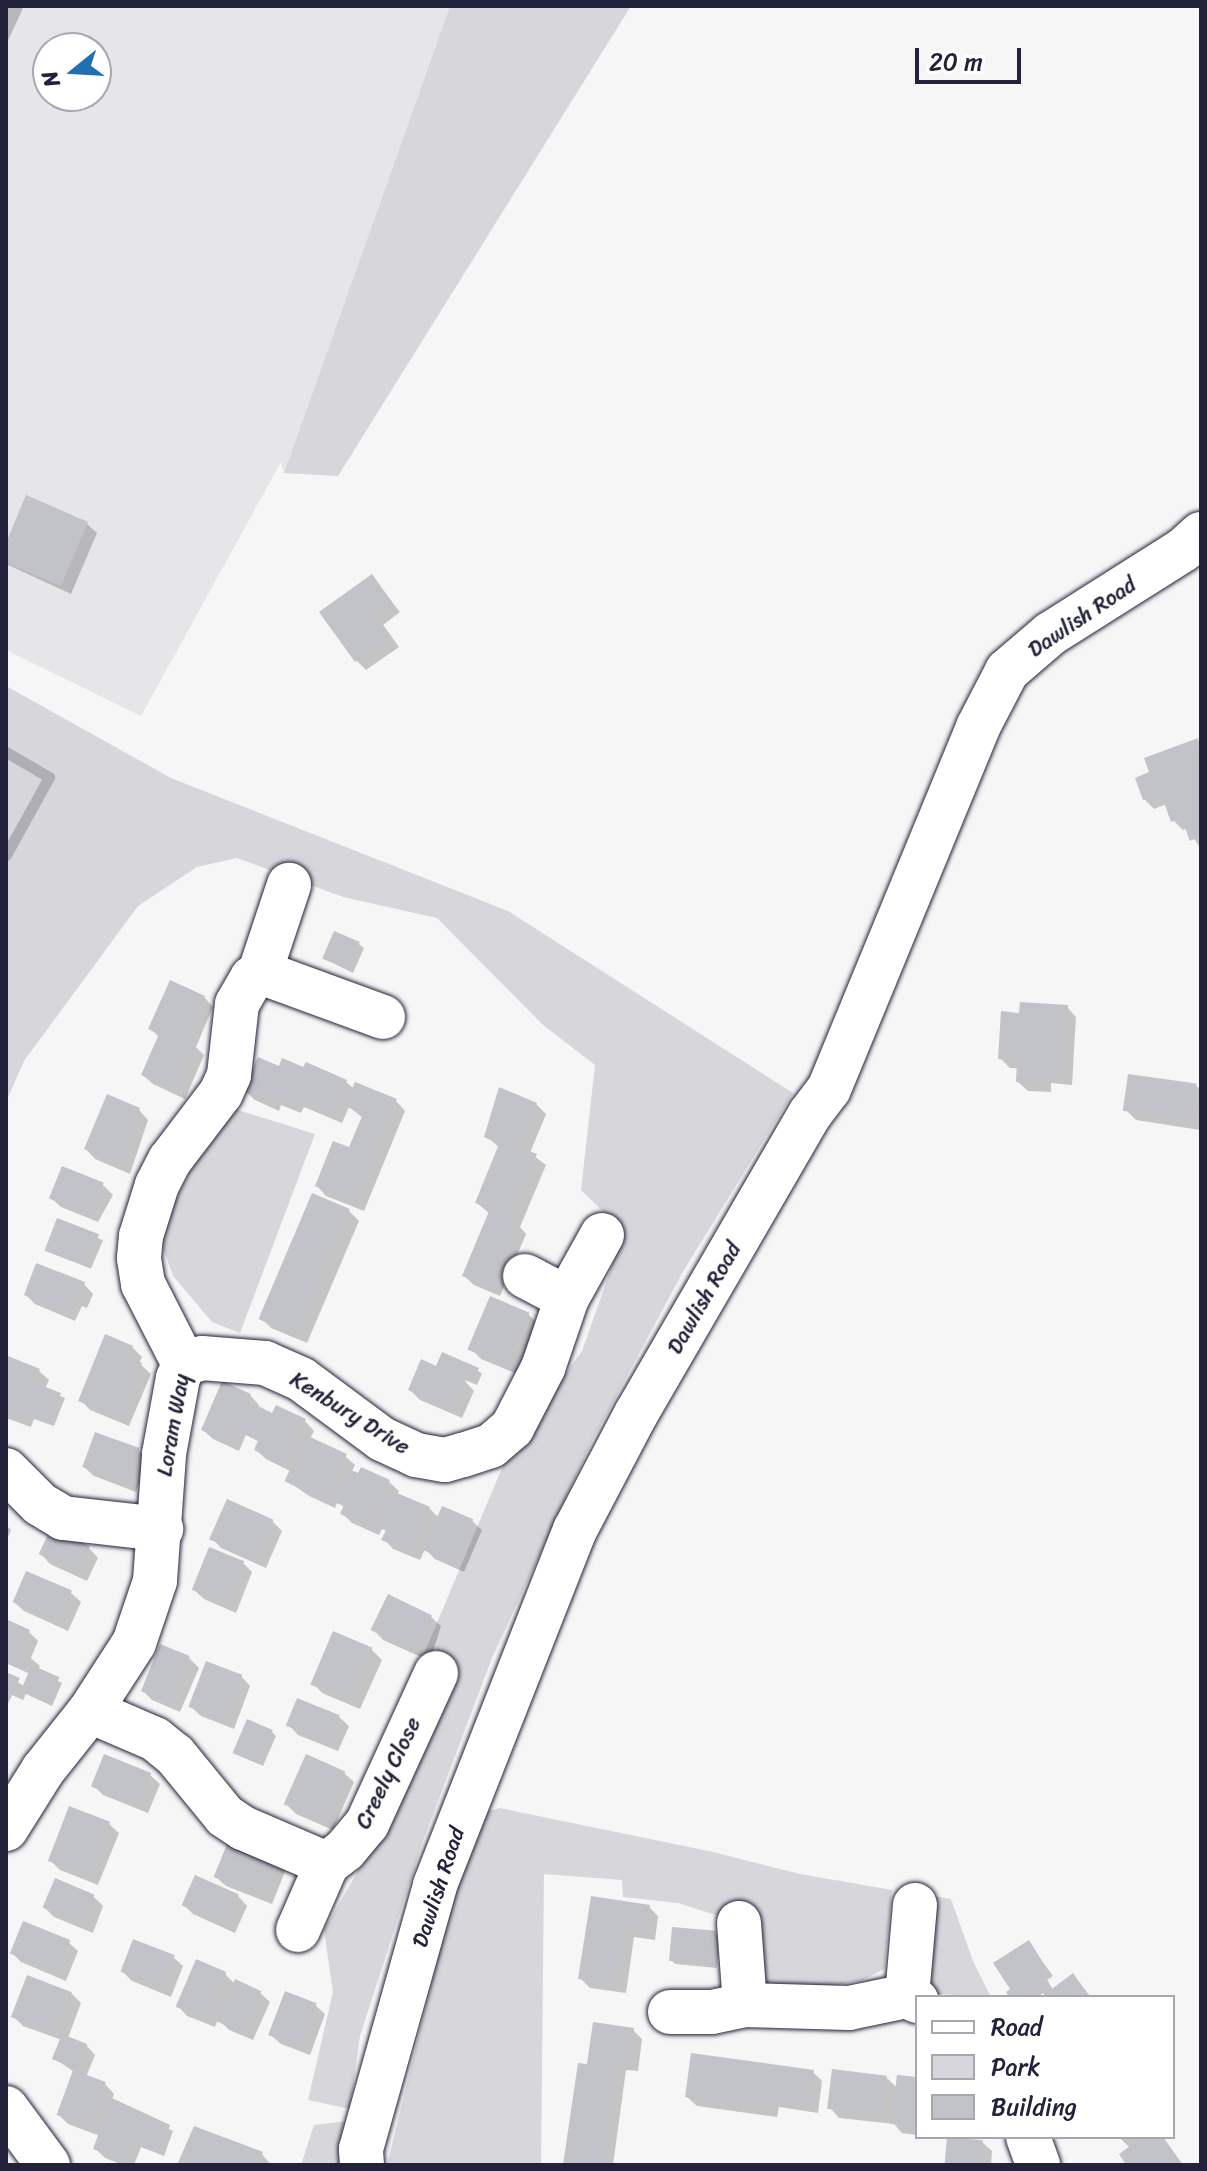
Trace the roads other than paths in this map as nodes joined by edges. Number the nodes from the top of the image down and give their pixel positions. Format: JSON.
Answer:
{"nodes":[{"id":1,"x":1201,"y":534,"type":"edge"},
{"id":2,"x":289,"y":885,"type":"dead end"},
{"id":3,"x":260,"y":972,"type":"junction"},
{"id":4,"x":383,"y":1017,"type":"dead end"},
{"id":5,"x":602,"y":1235,"type":"dead end"},
{"id":6,"x":525,"y":1276,"type":"dead end"},
{"id":7,"x":567,"y":1298,"type":"junction"},
{"id":8,"x":184,"y":1364,"type":"junction"},
{"id":9,"x":6,"y":1470,"type":"edge"},
{"id":10,"x":161,"y":1529,"type":"junction"},
{"id":11,"x":436,"y":1673,"type":"dead end"},
{"id":12,"x":90,"y":1711,"type":"junction"},
{"id":13,"x":7,"y":1826,"type":"edge"},
{"id":14,"x":327,"y":1864,"type":"junction"},
{"id":15,"x":915,"y":1905,"type":"dead end"},
{"id":16,"x":739,"y":1923,"type":"dead end"},
{"id":17,"x":298,"y":1930,"type":"dead end"},
{"id":18,"x":912,"y":1998,"type":"edge"},
{"id":19,"x":745,"y":2005,"type":"junction"},
{"id":20,"x":670,"y":2012,"type":"dead end"},
{"id":21,"x":6,"y":2108,"type":"edge"},
{"id":22,"x":1029,"y":2139,"type":"edge"},
{"id":23,"x":48,"y":2165,"type":"edge"},
{"id":24,"x":362,"y":2165,"type":"edge"},
{"id":25,"x":1038,"y":2165,"type":"edge"}],
"edges":[{"from":1,"to":24,"type":"street","name":"Dawlish Road"},
{"from":2,"to":3,"type":"street","name":"Loram Way"},
{"from":3,"to":4,"type":"street"},
{"from":3,"to":8,"type":"street","name":"Loram Way"},
{"from":5,"to":7,"type":"street","name":"Kenbury Drive"},
{"from":6,"to":7,"type":"street"},
{"from":7,"to":8,"type":"street","name":"Kenbury Drive"},
{"from":8,"to":10,"type":"street","name":"Loram Way"},
{"from":9,"to":10,"type":"street"},
{"from":10,"to":12,"type":"street","name":"Loram Way"},
{"from":11,"to":14,"type":"street","name":"Creely Close"},
{"from":12,"to":13,"type":"street","name":"Loram Way"},
{"from":12,"to":14,"type":"street"},
{"from":14,"to":17,"type":"street","name":"Creely Close"},
{"from":15,"to":18,"type":"street"},
{"from":16,"to":19,"type":"street"},
{"from":18,"to":19,"type":"street"},
{"from":19,"to":20,"type":"street"},
{"from":21,"to":23,"type":"street"},
{"from":22,"to":25,"type":"street"}]}
